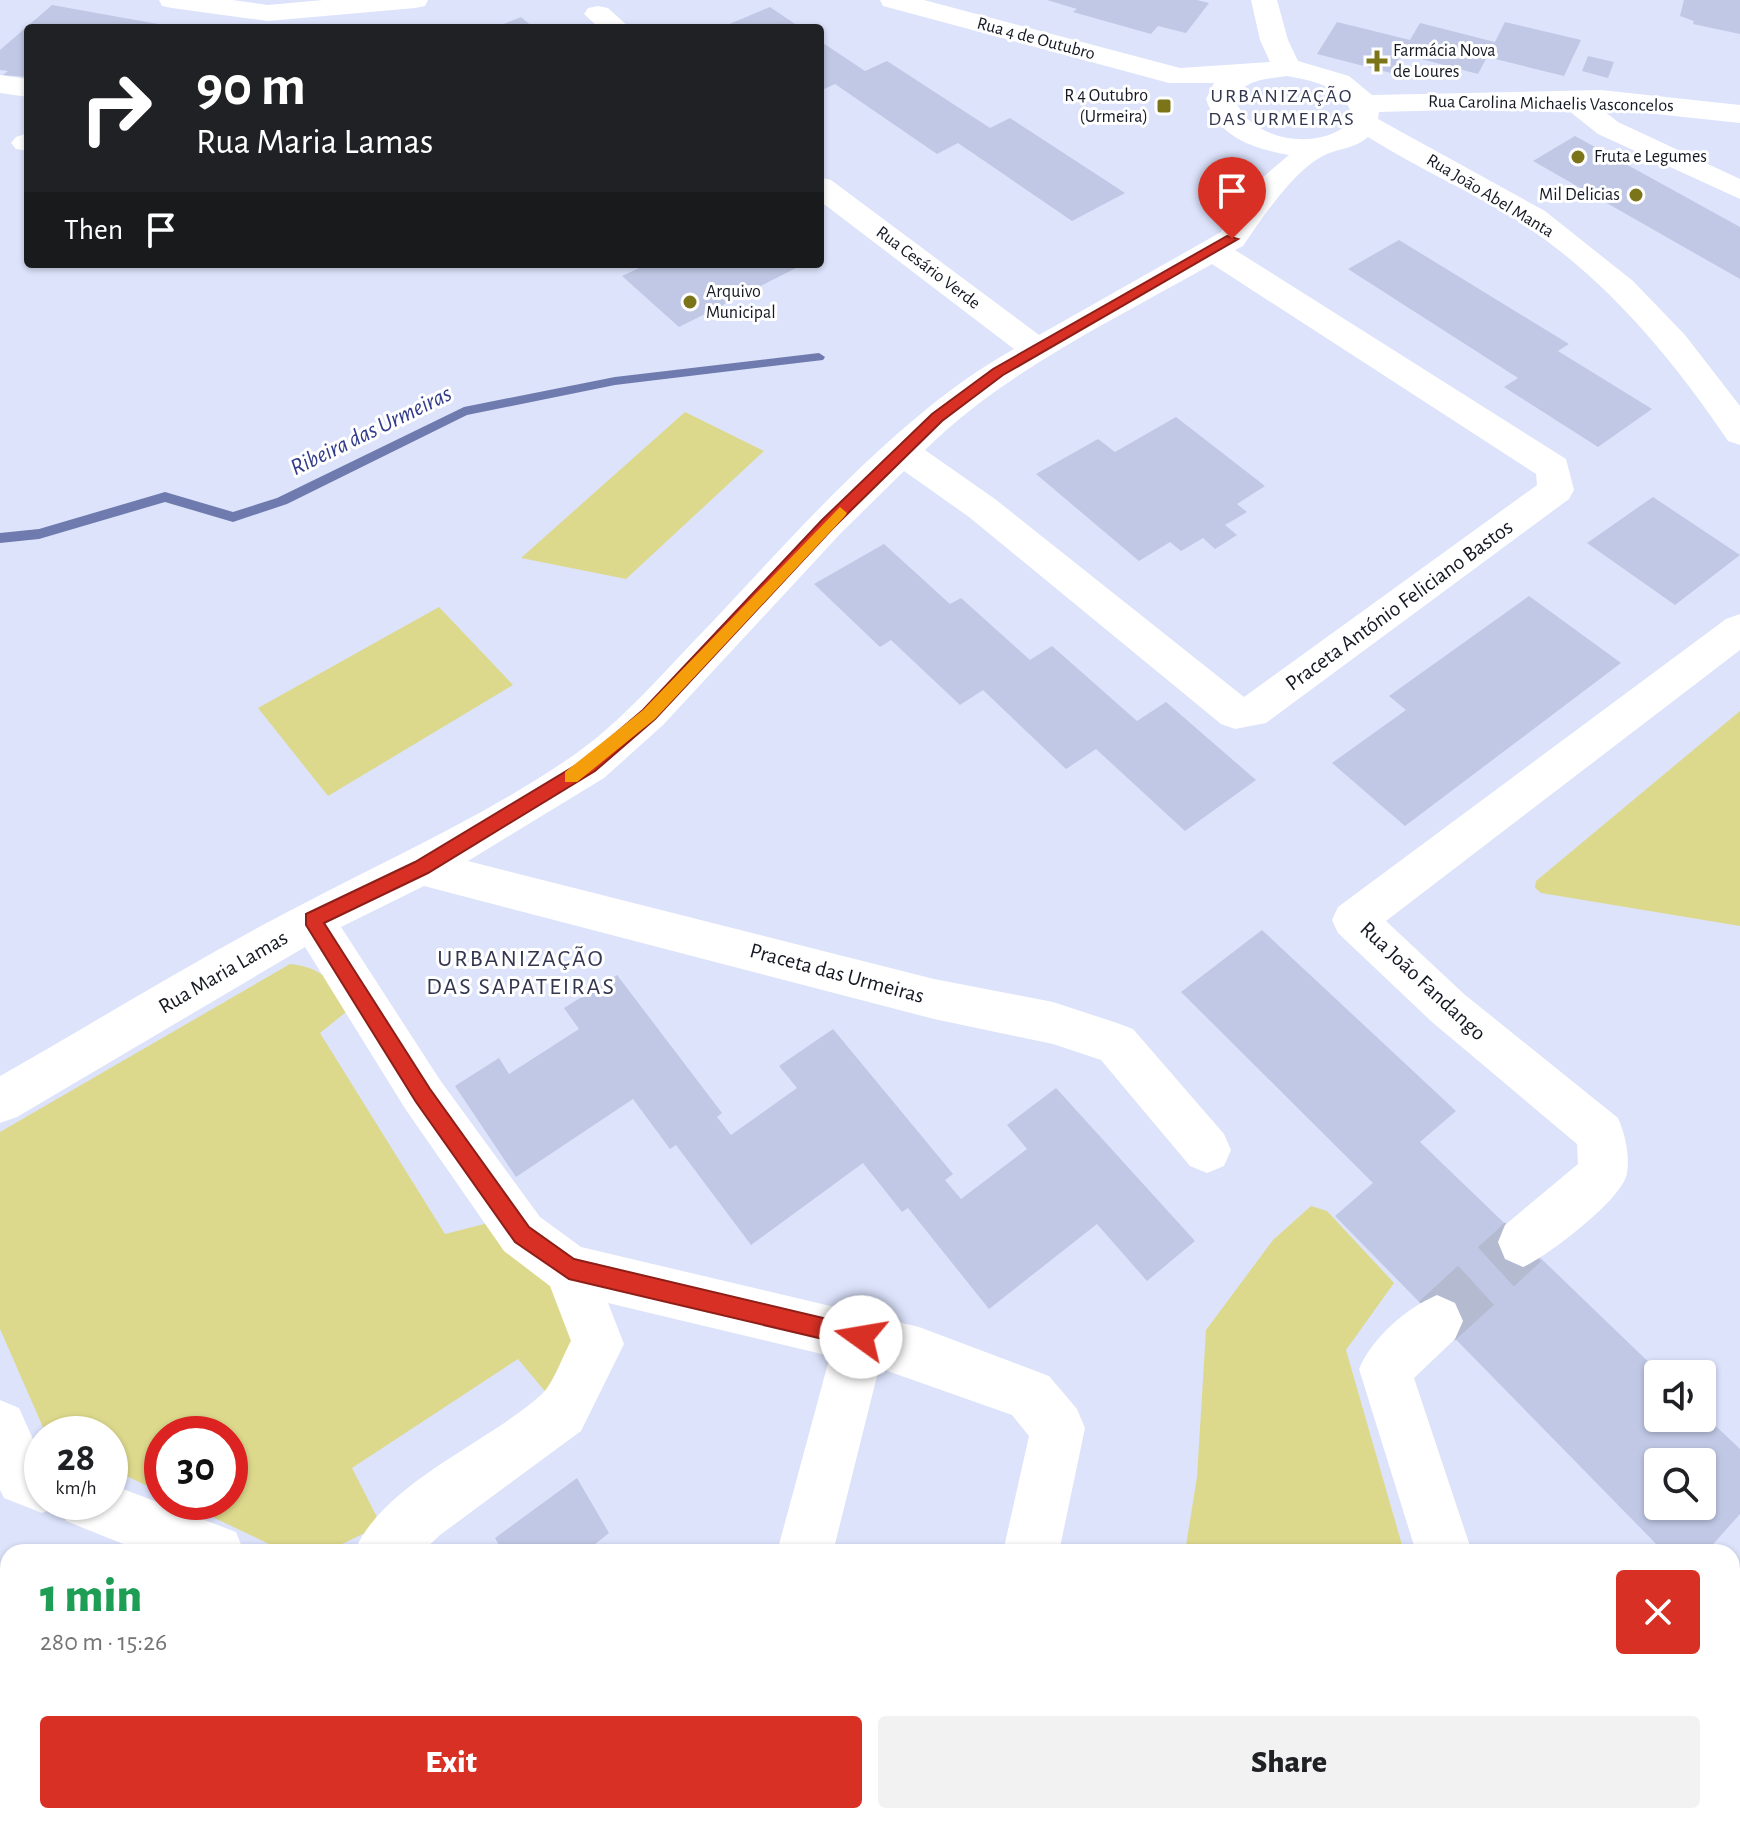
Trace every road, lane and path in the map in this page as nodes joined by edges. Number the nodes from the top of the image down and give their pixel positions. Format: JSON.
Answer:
{"nodes":[{"id":1,"x":172,"y":0,"type":"edge"},
{"id":2,"x":415,"y":0,"type":"edge"},
{"id":3,"x":893,"y":0,"type":"edge"},
{"id":4,"x":1264,"y":0,"type":"edge"},
{"id":5,"x":336,"y":13,"type":"edge"},
{"id":6,"x":1287,"y":68,"type":"junction"},
{"id":7,"x":1246,"y":73,"type":"junction"},
{"id":8,"x":0,"y":84,"type":"edge"},
{"id":9,"x":24,"y":87,"type":"edge"},
{"id":10,"x":1574,"y":101,"type":"junction"},
{"id":11,"x":1202,"y":102,"type":"junction"},
{"id":12,"x":1362,"y":113,"type":"junction"},
{"id":13,"x":1740,"y":114,"type":"edge"},
{"id":14,"x":1251,"y":138,"type":"junction"},
{"id":15,"x":1395,"y":143,"type":"junction"},
{"id":16,"x":1327,"y":146,"type":"junction"},
{"id":17,"x":824,"y":189,"type":"edge"},
{"id":18,"x":1740,"y":190,"type":"edge"},
{"id":19,"x":1261,"y":194,"type":"junction"},
{"id":20,"x":1213,"y":250,"type":"junction"},
{"id":21,"x":1036,"y":349,"type":"junction"},
{"id":22,"x":1740,"y":433,"type":"edge"},
{"id":23,"x":904,"y":453,"type":"junction"},
{"id":24,"x":1740,"y":629,"type":"edge"},
{"id":25,"x":421,"y":867,"type":"junction"},
{"id":26,"x":312,"y":920,"type":"junction"},
{"id":27,"x":0,"y":1101,"type":"edge"},
{"id":28,"x":1207,"y":1150,"type":"dead end"},
{"id":29,"x":1523,"y":1242,"type":"tunnel mouth"},
{"id":30,"x":569,"y":1269,"type":"junction"},
{"id":31,"x":1437,"y":1321,"type":"tunnel mouth"},
{"id":32,"x":861,"y":1337,"type":"junction"},
{"id":33,"x":0,"y":1427,"type":"edge"},
{"id":34,"x":24,"y":1479,"type":"edge"},
{"id":35,"x":128,"y":1518,"type":"edge"},
{"id":36,"x":195,"y":1544,"type":"edge"},
{"id":37,"x":390,"y":1544,"type":"edge"},
{"id":38,"x":807,"y":1544,"type":"edge"},
{"id":39,"x":1033,"y":1544,"type":"edge"},
{"id":40,"x":1441,"y":1544,"type":"edge"}],
"edges":[{"from":1,"to":5,"type":"street"},
{"from":2,"to":5,"type":"street"},
{"from":3,"to":11,"type":"street","name":"Rua 4 de Outubro"},
{"from":4,"to":6,"type":"street"},
{"from":6,"to":7,"type":"street"},
{"from":6,"to":12,"type":"street","name":"Rua João Abel Manta"},
{"from":7,"to":11,"type":"street"},
{"from":7,"to":11,"type":"street"},
{"from":8,"to":9,"type":"street"},
{"from":10,"to":12,"type":"street","name":"Rua Carolina Michaelis Vasconcelos"},
{"from":10,"to":13,"type":"street","name":"Rua Carolina Michaelis Vasconcelos"},
{"from":10,"to":18,"type":"street"},
{"from":11,"to":14,"type":"street"},
{"from":12,"to":15,"type":"street","name":"Rua João Abel Manta"},
{"from":12,"to":16,"type":"street","name":"Rua Maria Lamas"},
{"from":14,"to":16,"type":"street","name":"Rua João Abel Manta"},
{"from":14,"to":19,"type":"street"},
{"from":15,"to":16,"type":"street","name":"Rua João Abel Manta"},
{"from":15,"to":22,"type":"street","name":"Rua João Abel Manta"},
{"from":16,"to":19,"type":"street","name":"Rua Maria Lamas"},
{"from":17,"to":21,"type":"street","name":"Rua Cesário Verde"},
{"from":19,"to":20,"type":"street","name":"Rua Maria Lamas"},
{"from":20,"to":21,"type":"street","name":"Rua Maria Lamas"},
{"from":20,"to":23,"type":"street","name":"Praceta António Feliciano Bastos"},
{"from":21,"to":23,"type":"street","name":"Rua Maria Lamas"},
{"from":23,"to":25,"type":"street","name":"Rua Maria Lamas"},
{"from":24,"to":29,"type":"street","name":"Rua João Fandango"},
{"from":25,"to":26,"type":"street","name":"Rua Maria Lamas"},
{"from":25,"to":28,"type":"street","name":"Praceta das Urmeiras"},
{"from":26,"to":27,"type":"street","name":"Rua Maria Lamas"},
{"from":26,"to":30,"type":"street"},
{"from":30,"to":32,"type":"street"},
{"from":30,"to":37,"type":"street"},
{"from":31,"to":40,"type":"street"},
{"from":32,"to":38,"type":"street"},
{"from":32,"to":39,"type":"street"},
{"from":33,"to":34,"type":"street"},
{"from":35,"to":36,"type":"street"}]}
